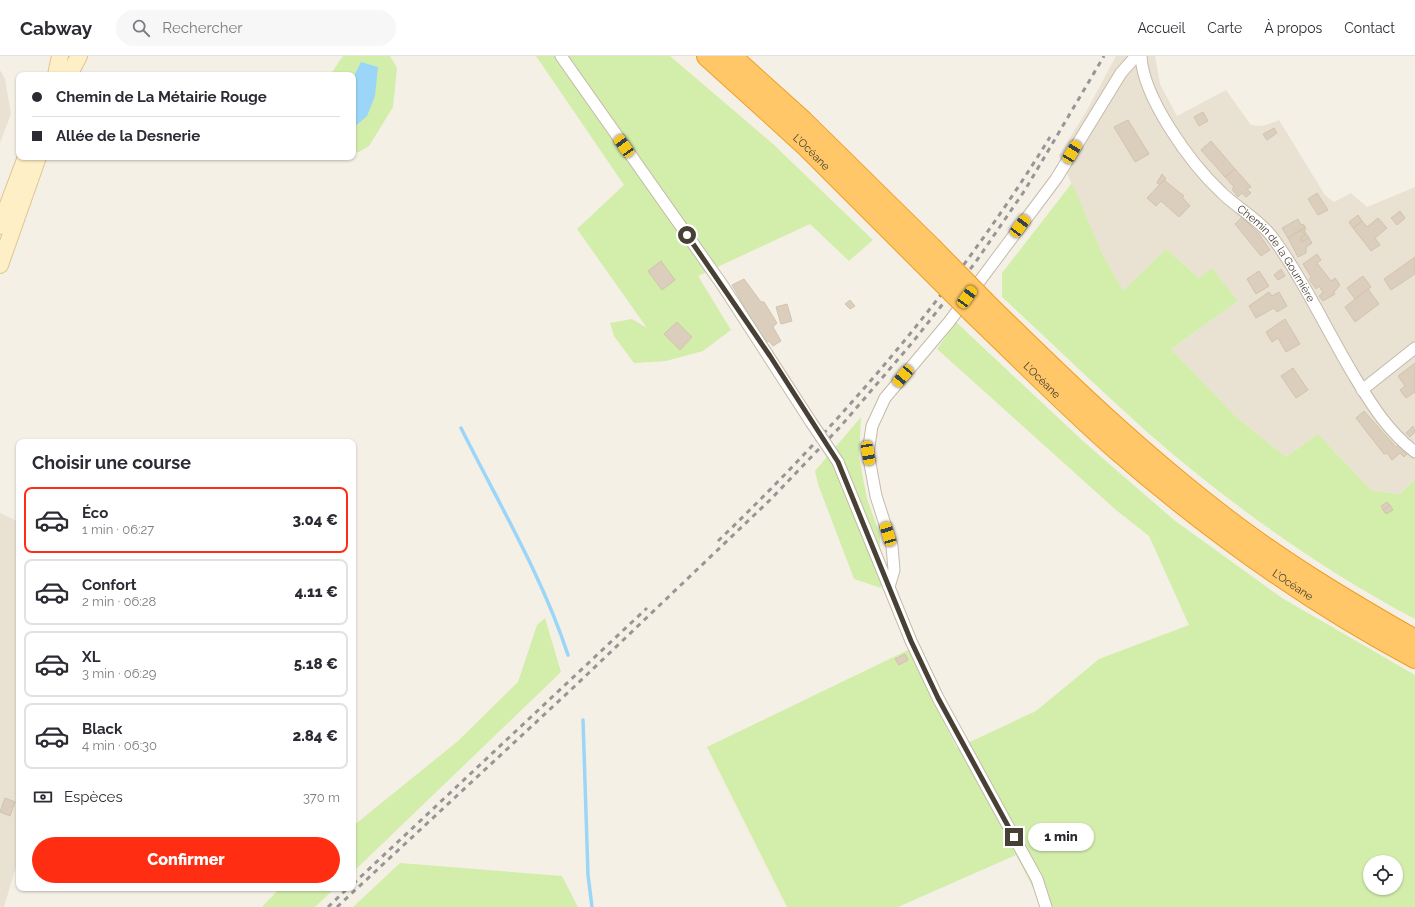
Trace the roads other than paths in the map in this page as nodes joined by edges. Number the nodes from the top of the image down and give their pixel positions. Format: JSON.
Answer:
{"nodes":[{"id":1,"x":60,"y":56,"type":"edge"},
{"id":2,"x":78,"y":56,"type":"edge"},
{"id":3,"x":561,"y":56,"type":"edge"},
{"id":4,"x":707,"y":56,"type":"edge"},
{"id":5,"x":731,"y":56,"type":"edge"},
{"id":6,"x":1136,"y":56,"type":"edge"},
{"id":7,"x":1141,"y":56,"type":"edge"},
{"id":8,"x":57,"y":72,"type":"edge"},
{"id":9,"x":70,"y":72,"type":"edge"},
{"id":10,"x":25,"y":160,"type":"edge"},
{"id":11,"x":37,"y":160,"type":"edge"},
{"id":12,"x":0,"y":226,"type":"edge"},
{"id":13,"x":926,"y":254,"type":"junction"},
{"id":14,"x":0,"y":265,"type":"edge"},
{"id":15,"x":980,"y":308,"type":"junction"},
{"id":16,"x":1415,"y":348,"type":"edge"},
{"id":17,"x":1362,"y":390,"type":"junction"},
{"id":18,"x":1415,"y":452,"type":"edge"},
{"id":19,"x":889,"y":587,"type":"junction"},
{"id":20,"x":1415,"y":640,"type":"edge"},
{"id":21,"x":1415,"y":658,"type":"edge"},
{"id":22,"x":1046,"y":907,"type":"edge"}],
"edges":[{"from":1,"to":8,"type":"main road"},
{"from":2,"to":9,"type":"main road"},
{"from":3,"to":19,"type":"street","bridge":true},
{"from":4,"to":13,"type":"highway","name":"L’Océane"},
{"from":5,"to":13,"type":"highway","name":"L’Océane"},
{"from":6,"to":19,"type":"street"},
{"from":7,"to":17,"type":"street","name":"Chemin de la Gournière"},
{"from":10,"to":12,"type":"main road"},
{"from":11,"to":14,"type":"main road"},
{"from":13,"to":15,"type":"highway","name":"L’Océane","bridge":true},
{"from":15,"to":20,"type":"highway","name":"L’Océane"},
{"from":15,"to":21,"type":"highway","name":"L’Océane"},
{"from":16,"to":17,"type":"street"},
{"from":17,"to":18,"type":"street","name":"Chemin de la Gournière"},
{"from":19,"to":22,"type":"street"}]}
